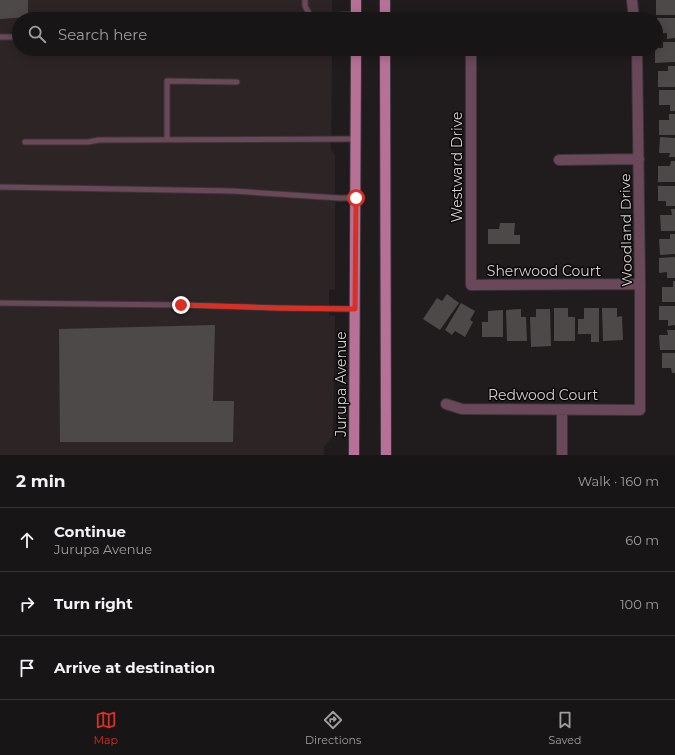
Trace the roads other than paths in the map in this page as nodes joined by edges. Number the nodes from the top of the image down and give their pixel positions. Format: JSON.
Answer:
{"nodes":[{"id":1,"x":305,"y":0,"type":"edge"},
{"id":2,"x":356,"y":0,"type":"edge"},
{"id":3,"x":385,"y":0,"type":"edge"},
{"id":4,"x":632,"y":0,"type":"edge"},
{"id":5,"x":308,"y":12,"type":"edge"},
{"id":6,"x":356,"y":12,"type":"edge"},
{"id":7,"x":385,"y":12,"type":"edge"},
{"id":8,"x":633,"y":12,"type":"edge"},
{"id":9,"x":0,"y":37,"type":"edge"},
{"id":10,"x":12,"y":37,"type":"edge"},
{"id":11,"x":356,"y":56,"type":"edge"},
{"id":12,"x":385,"y":56,"type":"edge"},
{"id":13,"x":471,"y":56,"type":"edge"},
{"id":14,"x":637,"y":56,"type":"edge"},
{"id":15,"x":237,"y":82,"type":"dead end"},
{"id":16,"x":356,"y":139,"type":"junction"},
{"id":17,"x":167,"y":140,"type":"junction"},
{"id":18,"x":25,"y":142,"type":"dead end"},
{"id":19,"x":639,"y":159,"type":"junction"},
{"id":20,"x":559,"y":160,"type":"dead end"},
{"id":21,"x":0,"y":187,"type":"edge"},
{"id":22,"x":356,"y":198,"type":"junction"},
{"id":23,"x":640,"y":284,"type":"junction"},
{"id":24,"x":471,"y":285,"type":"joint"},
{"id":25,"x":0,"y":303,"type":"edge"},
{"id":26,"x":355,"y":309,"type":"junction"},
{"id":27,"x":446,"y":404,"type":"dead end"},
{"id":28,"x":562,"y":410,"type":"junction"},
{"id":29,"x":640,"y":410,"type":"joint"},
{"id":30,"x":354,"y":455,"type":"edge"},
{"id":31,"x":386,"y":455,"type":"edge"},
{"id":32,"x":562,"y":455,"type":"edge"}],
"edges":[{"from":1,"to":5,"type":"lane"},
{"from":2,"to":6,"type":"main road"},
{"from":3,"to":7,"type":"main road"},
{"from":4,"to":8,"type":"street"},
{"from":9,"to":10,"type":"lane"},
{"from":11,"to":16,"type":"main road","name":"Jurupa Avenue"},
{"from":12,"to":31,"type":"main road"},
{"from":13,"to":24,"type":"street","name":"Westward Drive"},
{"from":14,"to":19,"type":"street","name":"Woodland Drive"},
{"from":15,"to":17,"type":"lane"},
{"from":16,"to":17,"type":"lane"},
{"from":16,"to":22,"type":"main road","name":"Jurupa Avenue"},
{"from":17,"to":18,"type":"lane"},
{"from":19,"to":20,"type":"street"},
{"from":19,"to":23,"type":"street","name":"Woodland Drive"},
{"from":21,"to":22,"type":"lane"},
{"from":22,"to":26,"type":"main road","name":"Jurupa Avenue"},
{"from":23,"to":24,"type":"street","name":"Sherwood Court"},
{"from":23,"to":29,"type":"street","name":"Woodland Drive"},
{"from":25,"to":26,"type":"lane"},
{"from":26,"to":30,"type":"main road","name":"Jurupa Avenue"},
{"from":27,"to":28,"type":"street","name":"Redwood Court"},
{"from":28,"to":29,"type":"street","name":"Redwood Court"},
{"from":28,"to":32,"type":"street"}]}
